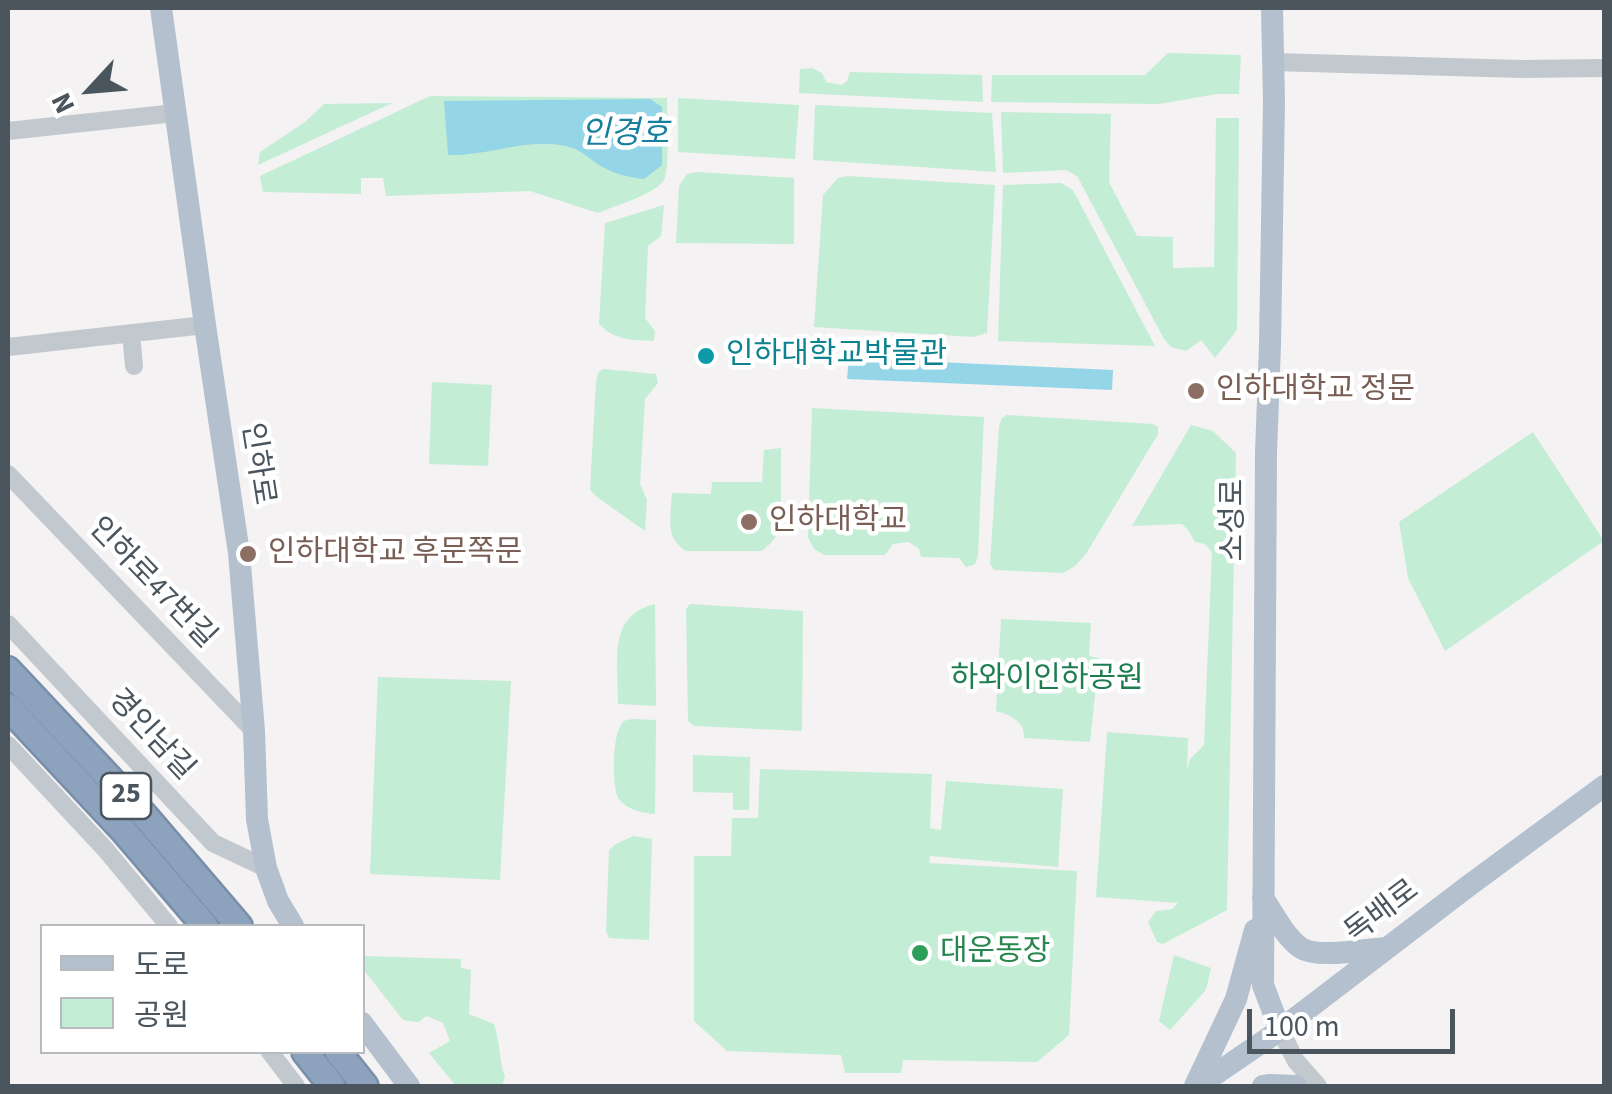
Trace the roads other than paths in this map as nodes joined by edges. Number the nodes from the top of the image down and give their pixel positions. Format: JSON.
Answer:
{"nodes":[{"id":1,"x":161,"y":8,"type":"edge"},
{"id":2,"x":1272,"y":8,"type":"edge"},
{"id":3,"x":1273,"y":62,"type":"junction"},
{"id":4,"x":1604,"y":68,"type":"edge"},
{"id":5,"x":175,"y":113,"type":"junction"},
{"id":6,"x":8,"y":132,"type":"edge"},
{"id":7,"x":205,"y":325,"type":"junction"},
{"id":8,"x":131,"y":333,"type":"junction"},
{"id":9,"x":8,"y":347,"type":"edge"},
{"id":10,"x":134,"y":366,"type":"dead end"},
{"id":11,"x":8,"y":474,"type":"edge"},
{"id":12,"x":8,"y":624,"type":"edge"},
{"id":13,"x":8,"y":670,"type":"edge"},
{"id":14,"x":8,"y":707,"type":"edge"},
{"id":15,"x":254,"y":732,"type":"junction"},
{"id":16,"x":8,"y":745,"type":"edge"},
{"id":17,"x":1604,"y":786,"type":"edge"},
{"id":18,"x":266,"y":868,"type":"junction"},
{"id":19,"x":1263,"y":898,"type":"junction"},
{"id":20,"x":167,"y":924,"type":"edge"},
{"id":21,"x":203,"y":924,"type":"edge"},
{"id":22,"x":237,"y":924,"type":"edge"},
{"id":23,"x":292,"y":924,"type":"edge"},
{"id":24,"x":1387,"y":948,"type":"junction"},
{"id":25,"x":365,"y":1027,"type":"edge"},
{"id":26,"x":1280,"y":1030,"type":"junction"},
{"id":27,"x":272,"y":1054,"type":"edge"},
{"id":28,"x":307,"y":1054,"type":"edge"},
{"id":29,"x":340,"y":1054,"type":"edge"},
{"id":30,"x":296,"y":1086,"type":"edge"},
{"id":31,"x":332,"y":1086,"type":"edge"},
{"id":32,"x":365,"y":1086,"type":"edge"},
{"id":33,"x":409,"y":1086,"type":"edge"},
{"id":34,"x":1196,"y":1086,"type":"edge"},
{"id":35,"x":1263,"y":1086,"type":"edge"},
{"id":36,"x":1296,"y":1086,"type":"edge"},
{"id":37,"x":1318,"y":1086,"type":"edge"}],
"edges":[{"from":1,"to":5,"type":"main road","name":"인하로"},
{"from":2,"to":3,"type":"main road","name":"소성로"},
{"from":3,"to":4,"type":"street"},
{"from":3,"to":19,"type":"main road","name":"소성로"},
{"from":5,"to":6,"type":"street"},
{"from":5,"to":7,"type":"main road","name":"인하로"},
{"from":7,"to":8,"type":"street"},
{"from":7,"to":15,"type":"main road","name":"인하로"},
{"from":8,"to":9,"type":"street"},
{"from":8,"to":10,"type":"street"},
{"from":11,"to":15,"type":"street","name":"인하로47번길"},
{"from":12,"to":18,"type":"street","name":"경인남길"},
{"from":13,"to":22,"type":"highway","number":"25"},
{"from":14,"to":21,"type":"highway","number":"25"},
{"from":15,"to":18,"type":"main road","name":"인하로"},
{"from":16,"to":20,"type":"street"},
{"from":17,"to":24,"type":"main road","name":"독배로"},
{"from":18,"to":23,"type":"main road","name":"인하로"},
{"from":19,"to":24,"type":"main road"},
{"from":19,"to":26,"type":"main road","name":"소성로"},
{"from":19,"to":34,"type":"main road"},
{"from":24,"to":26,"type":"main road","name":"독배로"},
{"from":25,"to":33,"type":"main road"},
{"from":26,"to":34,"type":"main road","name":"독배로"},
{"from":26,"to":37,"type":"street"},
{"from":27,"to":30,"type":"street"},
{"from":28,"to":31,"type":"highway"},
{"from":29,"to":32,"type":"highway"},
{"from":35,"to":36,"type":"main road"}]}
